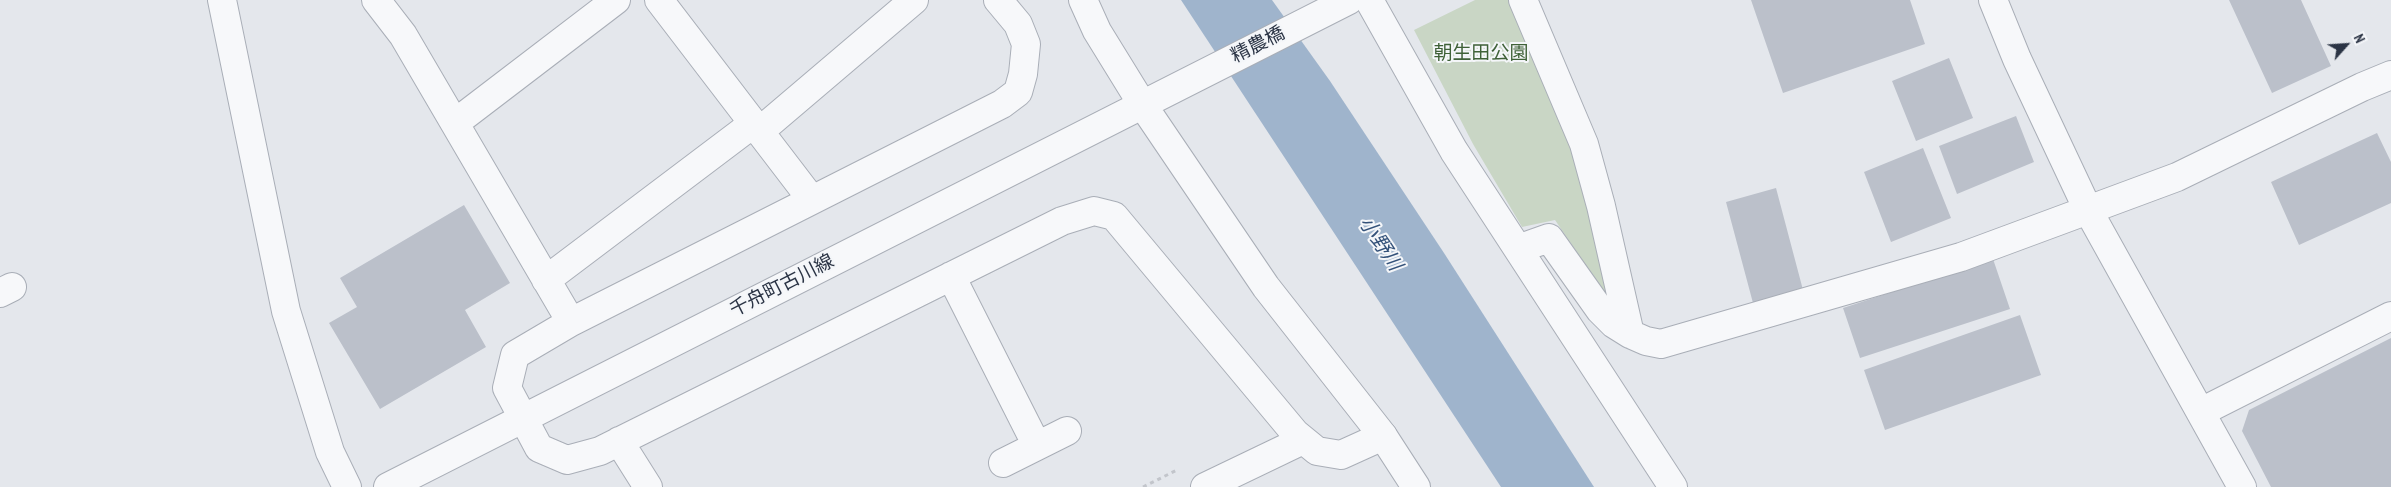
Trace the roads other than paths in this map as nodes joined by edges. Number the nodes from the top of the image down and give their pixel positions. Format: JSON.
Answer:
{"nodes":[{"id":1,"x":222,"y":0,"type":"edge"},
{"id":2,"x":376,"y":0,"type":"edge"},
{"id":3,"x":616,"y":0,"type":"edge"},
{"id":4,"x":659,"y":0,"type":"edge"},
{"id":5,"x":914,"y":0,"type":"edge"},
{"id":6,"x":998,"y":0,"type":"edge"},
{"id":7,"x":1082,"y":0,"type":"edge"},
{"id":8,"x":1369,"y":0,"type":"edge"},
{"id":9,"x":1523,"y":0,"type":"edge"},
{"id":10,"x":1993,"y":0,"type":"edge"},
{"id":11,"x":1345,"y":2,"type":"edge"},
{"id":12,"x":2391,"y":75,"type":"edge"},
{"id":13,"x":1176,"y":86,"type":"joint"},
{"id":14,"x":1142,"y":104,"type":"junction"},
{"id":15,"x":455,"y":123,"type":"junction"},
{"id":16,"x":757,"y":127,"type":"junction"},
{"id":17,"x":812,"y":200,"type":"junction"},
{"id":18,"x":2088,"y":210,"type":"junction"},
{"id":19,"x":1518,"y":249,"type":"junction"},
{"id":20,"x":951,"y":276,"type":"junction"},
{"id":21,"x":546,"y":280,"type":"junction"},
{"id":22,"x":2391,"y":316,"type":"edge"},
{"id":23,"x":570,"y":322,"type":"junction"},
{"id":24,"x":1630,"y":334,"type":"junction"},
{"id":25,"x":2201,"y":412,"type":"junction"},
{"id":26,"x":522,"y":417,"type":"junction"},
{"id":27,"x":1067,"y":430,"type":"dead end"},
{"id":28,"x":1383,"y":436,"type":"junction"},
{"id":29,"x":1303,"y":440,"type":"junction"},
{"id":30,"x":619,"y":441,"type":"junction"},
{"id":31,"x":1037,"y":446,"type":"junction"},
{"id":32,"x":1003,"y":463,"type":"dead end"},
{"id":33,"x":347,"y":487,"type":"edge"},
{"id":34,"x":388,"y":487,"type":"edge"},
{"id":35,"x":648,"y":487,"type":"edge"},
{"id":36,"x":1205,"y":487,"type":"edge"},
{"id":37,"x":1416,"y":487,"type":"edge"},
{"id":38,"x":1673,"y":487,"type":"edge"},
{"id":39,"x":2242,"y":487,"type":"edge"}],
"edges":[{"from":1,"to":33,"type":"street"},
{"from":2,"to":15,"type":"street"},
{"from":3,"to":15,"type":"street"},
{"from":4,"to":16,"type":"street"},
{"from":5,"to":16,"type":"street"},
{"from":6,"to":17,"type":"street"},
{"from":7,"to":14,"type":"street"},
{"from":8,"to":19,"type":"street"},
{"from":9,"to":24,"type":"street"},
{"from":10,"to":18,"type":"street"},
{"from":11,"to":13,"type":"street","name":"精農橋"},
{"from":12,"to":18,"type":"street"},
{"from":13,"to":14,"type":"street","name":"千舟町古川線"},
{"from":14,"to":26,"type":"street","name":"千舟町古川線"},
{"from":14,"to":28,"type":"street"},
{"from":15,"to":21,"type":"street"},
{"from":16,"to":17,"type":"street"},
{"from":16,"to":21,"type":"street"},
{"from":17,"to":23,"type":"street"},
{"from":18,"to":24,"type":"street"},
{"from":18,"to":25,"type":"street"},
{"from":19,"to":24,"type":"street"},
{"from":19,"to":38,"type":"street"},
{"from":20,"to":29,"type":"street"},
{"from":20,"to":30,"type":"street"},
{"from":20,"to":31,"type":"street"},
{"from":21,"to":23,"type":"street"},
{"from":22,"to":25,"type":"street"},
{"from":23,"to":26,"type":"street"},
{"from":25,"to":39,"type":"street"},
{"from":26,"to":30,"type":"street"},
{"from":26,"to":34,"type":"street","name":"千舟町古川線"},
{"from":27,"to":31,"type":"street"},
{"from":28,"to":29,"type":"street"},
{"from":28,"to":37,"type":"street"},
{"from":29,"to":36,"type":"street"},
{"from":30,"to":35,"type":"street"},
{"from":31,"to":32,"type":"street"}]}
